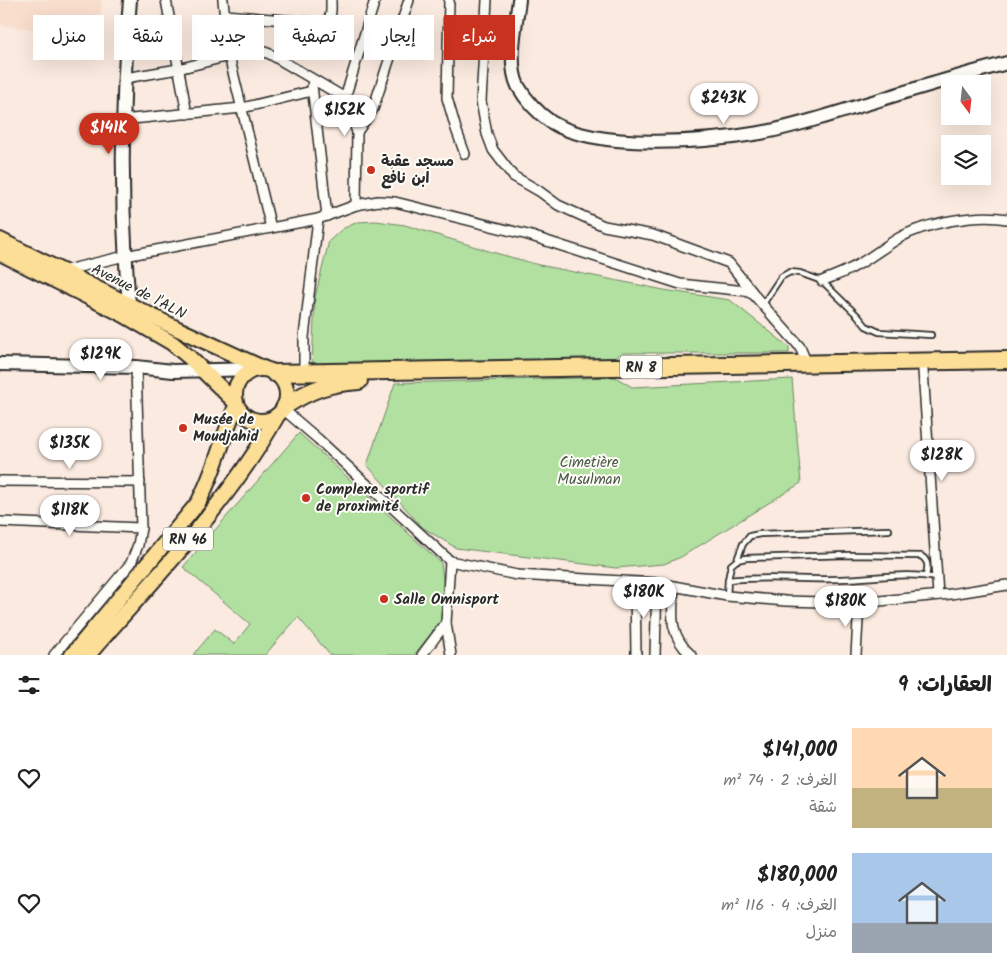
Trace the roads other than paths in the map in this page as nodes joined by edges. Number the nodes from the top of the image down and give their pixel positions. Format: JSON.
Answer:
{"nodes":[{"id":1,"x":130,"y":0,"type":"edge"},
{"id":2,"x":166,"y":0,"type":"edge"},
{"id":3,"x":223,"y":0,"type":"edge"},
{"id":4,"x":331,"y":0,"type":"edge"},
{"id":5,"x":375,"y":0,"type":"edge"},
{"id":6,"x":409,"y":0,"type":"edge"},
{"id":7,"x":449,"y":0,"type":"edge"},
{"id":8,"x":487,"y":0,"type":"edge"},
{"id":9,"x":518,"y":0,"type":"edge"},
{"id":10,"x":225,"y":15,"type":"edge"},
{"id":11,"x":264,"y":18,"type":"edge"},
{"id":12,"x":264,"y":52,"type":"edge"},
{"id":13,"x":213,"y":60,"type":"edge"},
{"id":14,"x":230,"y":60,"type":"edge"},
{"id":15,"x":1007,"y":63,"type":"edge"},
{"id":16,"x":178,"y":69,"type":"junction"},
{"id":17,"x":311,"y":77,"type":"junction"},
{"id":18,"x":124,"y":78,"type":"junction"},
{"id":19,"x":312,"y":91,"type":"junction"},
{"id":20,"x":345,"y":98,"type":"junction"},
{"id":21,"x":242,"y":108,"type":"junction"},
{"id":22,"x":187,"y":114,"type":"junction"},
{"id":23,"x":122,"y":120,"type":"junction"},
{"id":24,"x":357,"y":132,"type":"junction"},
{"id":25,"x":466,"y":154,"type":"dead end"},
{"id":26,"x":356,"y":205,"type":"junction"},
{"id":27,"x":323,"y":218,"type":"junction"},
{"id":28,"x":1007,"y":219,"type":"edge"},
{"id":29,"x":271,"y":228,"type":"junction"},
{"id":30,"x":0,"y":240,"type":"edge"},
{"id":31,"x":0,"y":253,"type":"edge"},
{"id":32,"x":125,"y":256,"type":"junction"},
{"id":33,"x":62,"y":271,"type":"junction"},
{"id":34,"x":822,"y":281,"type":"junction"},
{"id":35,"x":754,"y":295,"type":"junction"},
{"id":36,"x":762,"y":304,"type":"junction"},
{"id":37,"x":126,"y":309,"type":"junction"},
{"id":38,"x":931,"y":335,"type":"dead end"},
{"id":39,"x":1007,"y":360,"type":"edge"},
{"id":40,"x":0,"y":364,"type":"edge"},
{"id":41,"x":808,"y":364,"type":"junction"},
{"id":42,"x":136,"y":368,"type":"junction"},
{"id":43,"x":1007,"y":369,"type":"edge"},
{"id":44,"x":266,"y":370,"type":"junction"},
{"id":45,"x":923,"y":370,"type":"junction"},
{"id":46,"x":204,"y":371,"type":"junction"},
{"id":47,"x":304,"y":372,"type":"junction"},
{"id":48,"x":235,"y":403,"type":"junction"},
{"id":49,"x":282,"y":411,"type":"junction"},
{"id":50,"x":0,"y":481,"type":"edge"},
{"id":51,"x":140,"y":482,"type":"junction"},
{"id":52,"x":0,"y":522,"type":"edge"},
{"id":53,"x":140,"y":528,"type":"junction"},
{"id":54,"x":889,"y":530,"type":"dead end"},
{"id":55,"x":737,"y":560,"type":"junction"},
{"id":56,"x":450,"y":561,"type":"junction"},
{"id":57,"x":926,"y":576,"type":"junction"},
{"id":58,"x":936,"y":578,"type":"junction"},
{"id":59,"x":728,"y":580,"type":"junction"},
{"id":60,"x":635,"y":583,"type":"junction"},
{"id":61,"x":657,"y":583,"type":"junction"},
{"id":62,"x":1007,"y":585,"type":"edge"},
{"id":63,"x":674,"y":586,"type":"junction"},
{"id":64,"x":938,"y":595,"type":"junction"},
{"id":65,"x":726,"y":596,"type":"junction"},
{"id":66,"x":859,"y":603,"type":"junction"},
{"id":67,"x":446,"y":623,"type":"junction"},
{"id":68,"x":54,"y":655,"type":"edge"},
{"id":69,"x":72,"y":655,"type":"edge"},
{"id":70,"x":88,"y":655,"type":"edge"},
{"id":71,"x":422,"y":655,"type":"edge"},
{"id":72,"x":451,"y":655,"type":"edge"},
{"id":73,"x":636,"y":655,"type":"edge"},
{"id":74,"x":655,"y":655,"type":"edge"},
{"id":75,"x":691,"y":655,"type":"edge"},
{"id":76,"x":856,"y":655,"type":"edge"}],
"edges":[{"from":1,"to":18,"type":"main road"},
{"from":2,"to":16,"type":"street"},
{"from":3,"to":10,"type":"street"},
{"from":4,"to":11,"type":"street"},
{"from":5,"to":20,"type":"street"},
{"from":6,"to":24,"type":"street"},
{"from":7,"to":25,"type":"street"},
{"from":8,"to":35,"type":"street"},
{"from":9,"to":15,"type":"main road"},
{"from":12,"to":17,"type":"street"},
{"from":13,"to":16,"type":"street"},
{"from":14,"to":21,"type":"street"},
{"from":16,"to":18,"type":"street"},
{"from":16,"to":22,"type":"street"},
{"from":17,"to":19,"type":"street"},
{"from":17,"to":20,"type":"street"},
{"from":18,"to":23,"type":"main road"},
{"from":19,"to":21,"type":"street"},
{"from":19,"to":27,"type":"street"},
{"from":20,"to":24,"type":"street"},
{"from":21,"to":22,"type":"street"},
{"from":21,"to":29,"type":"street"},
{"from":22,"to":23,"type":"street"},
{"from":23,"to":32,"type":"main road"},
{"from":24,"to":26,"type":"street"},
{"from":26,"to":27,"type":"street"},
{"from":26,"to":35,"type":"street"},
{"from":27,"to":29,"type":"street"},
{"from":27,"to":47,"type":"street"},
{"from":28,"to":34,"type":"street"},
{"from":29,"to":32,"type":"street"},
{"from":30,"to":33,"type":"main road","name":"Avenue de l'ALN"},
{"from":31,"to":37,"type":"main road","name":"Avenue de l'ALN"},
{"from":32,"to":33,"type":"street"},
{"from":32,"to":37,"type":"main road"},
{"from":33,"to":37,"type":"main road","name":"Avenue de l'ALN"},
{"from":34,"to":36,"type":"lane"},
{"from":34,"to":38,"type":"lane"},
{"from":35,"to":36,"type":"street"},
{"from":36,"to":41,"type":"street"},
{"from":37,"to":44,"type":"main road","name":"Avenue de l'ALN"},
{"from":37,"to":46,"type":"main road","name":"Avenue de l'ALN"},
{"from":39,"to":41,"type":"highway","number":"RN 8"},
{"from":40,"to":42,"type":"main road"},
{"from":41,"to":47,"type":"highway","number":"RN 8"},
{"from":42,"to":46,"type":"main road"},
{"from":42,"to":51,"type":"street"},
{"from":43,"to":45,"type":"highway","number":"RN 8"},
{"from":44,"to":46,"type":"main road"},
{"from":44,"to":47,"type":"highway","number":"RN 8"},
{"from":44,"to":48,"type":"main road"},
{"from":44,"to":49,"type":"main road"},
{"from":45,"to":49,"type":"highway","number":"RN 8"},
{"from":45,"to":58,"type":"street"},
{"from":46,"to":48,"type":"main road","name":"Avenue de l'ALN"},
{"from":48,"to":49,"type":"main road"},
{"from":48,"to":69,"type":"main road","number":"RN 46"},
{"from":49,"to":56,"type":"street"},
{"from":49,"to":70,"type":"main road","number":"RN 46"},
{"from":50,"to":51,"type":"street"},
{"from":51,"to":53,"type":"street"},
{"from":52,"to":53,"type":"street"},
{"from":53,"to":68,"type":"street"},
{"from":54,"to":55,"type":"lane"},
{"from":55,"to":57,"type":"lane"},
{"from":55,"to":59,"type":"lane"},
{"from":56,"to":60,"type":"street"},
{"from":56,"to":67,"type":"street"},
{"from":57,"to":58,"type":"lane"},
{"from":57,"to":59,"type":"lane"},
{"from":58,"to":64,"type":"street"},
{"from":59,"to":65,"type":"lane"},
{"from":60,"to":61,"type":"street"},
{"from":60,"to":73,"type":"street"},
{"from":61,"to":63,"type":"street"},
{"from":61,"to":74,"type":"street"},
{"from":62,"to":64,"type":"street"},
{"from":63,"to":65,"type":"street"},
{"from":63,"to":75,"type":"street"},
{"from":64,"to":66,"type":"street"},
{"from":65,"to":66,"type":"street"},
{"from":66,"to":76,"type":"street"},
{"from":67,"to":71,"type":"street"},
{"from":67,"to":72,"type":"street"}]}
